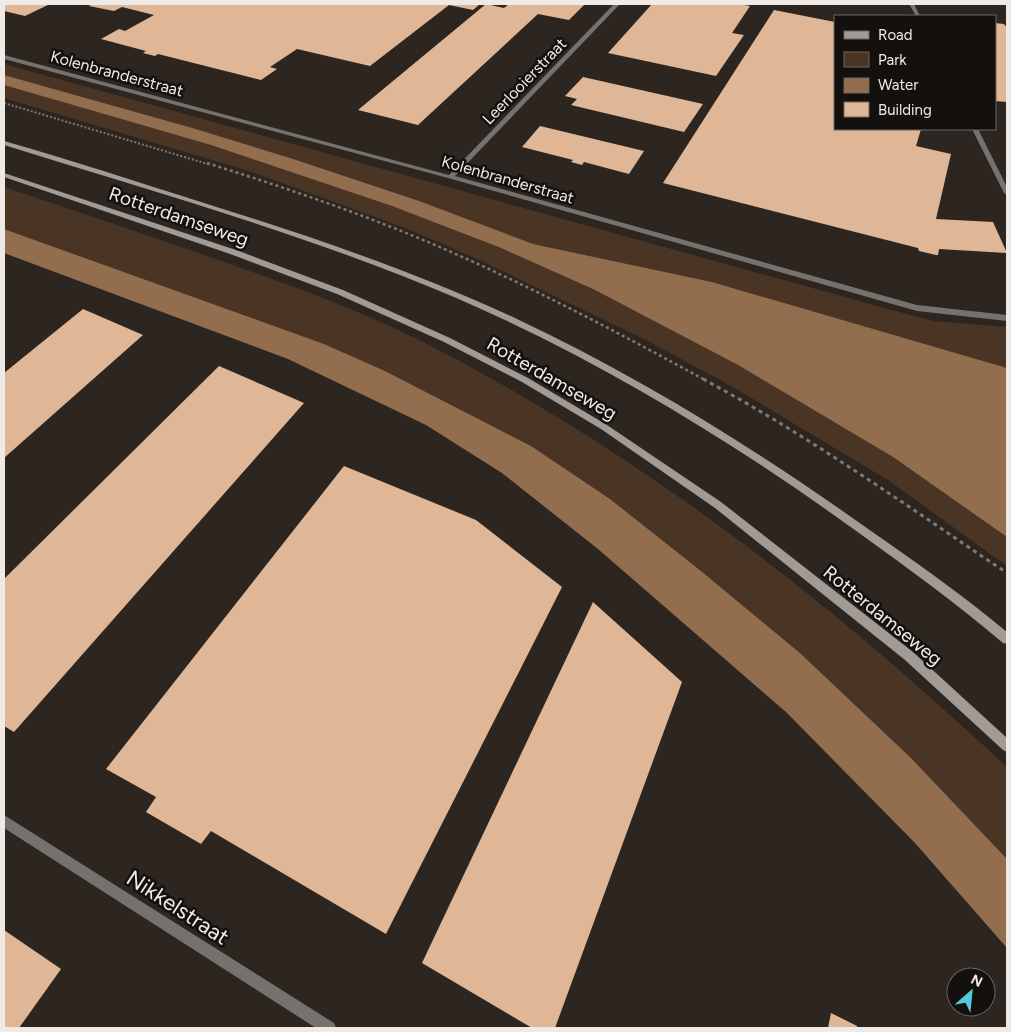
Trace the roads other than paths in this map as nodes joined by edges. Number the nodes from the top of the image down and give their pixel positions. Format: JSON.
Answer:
{"nodes":[{"id":1,"x":617,"y":4,"type":"edge"},
{"id":2,"x":4,"y":57,"type":"edge"},
{"id":3,"x":976,"y":130,"type":"edge"},
{"id":4,"x":4,"y":143,"type":"edge"},
{"id":5,"x":4,"y":175,"type":"edge"},
{"id":6,"x":450,"y":177,"type":"junction"},
{"id":7,"x":1007,"y":193,"type":"edge"},
{"id":8,"x":1007,"y":318,"type":"edge"},
{"id":9,"x":1007,"y":639,"type":"edge"},
{"id":10,"x":1007,"y":746,"type":"edge"},
{"id":11,"x":4,"y":821,"type":"edge"},
{"id":12,"x":329,"y":1028,"type":"edge"}],
"edges":[{"from":1,"to":6,"type":"street","name":"Leerlooierstraat"},
{"from":2,"to":6,"type":"street","name":"Kolenbranderstraat"},
{"from":3,"to":7,"type":"street"},
{"from":4,"to":9,"type":"main road","name":"Rotterdamseweg"},
{"from":5,"to":10,"type":"main road","name":"Rotterdamseweg"},
{"from":6,"to":8,"type":"street","name":"Kolenbranderstraat"},
{"from":11,"to":12,"type":"street","name":"Nikkelstraat"}]}
